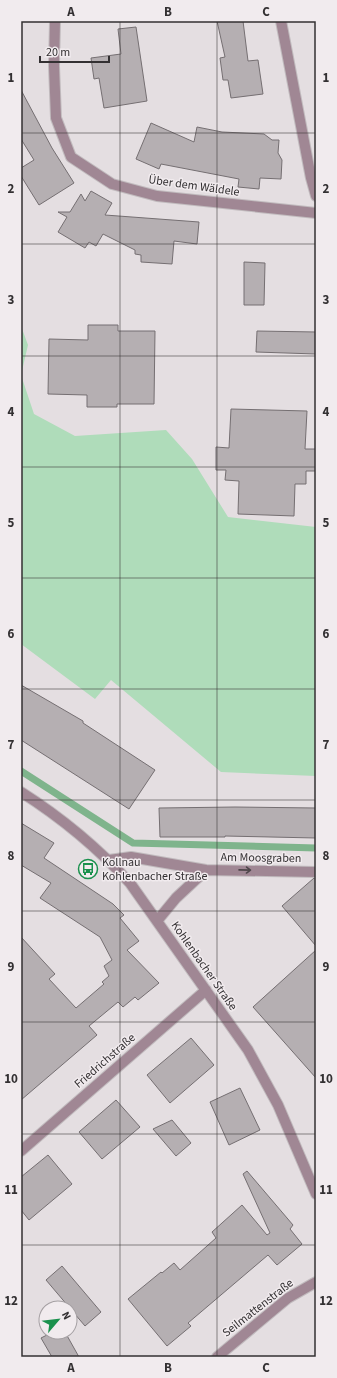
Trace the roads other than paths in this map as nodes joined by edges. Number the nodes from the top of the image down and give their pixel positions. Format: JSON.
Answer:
{"nodes":[{"id":1,"x":55,"y":21,"type":"edge"},
{"id":2,"x":281,"y":21,"type":"edge"},
{"id":3,"x":316,"y":196,"type":"edge"},
{"id":4,"x":316,"y":213,"type":"edge"},
{"id":5,"x":21,"y":792,"type":"edge"},
{"id":6,"x":109,"y":860,"type":"junction"},
{"id":7,"x":206,"y":870,"type":"junction"},
{"id":8,"x":316,"y":872,"type":"edge"},
{"id":9,"x":157,"y":921,"type":"junction"},
{"id":10,"x":206,"y":990,"type":"junction"},
{"id":11,"x":21,"y":1151,"type":"edge"},
{"id":12,"x":316,"y":1194,"type":"edge"},
{"id":13,"x":316,"y":1282,"type":"edge"},
{"id":14,"x":217,"y":1357,"type":"edge"}],
"edges":[{"from":1,"to":4,"type":"street","name":"Über dem Wäldele"},
{"from":2,"to":3,"type":"street"},
{"from":5,"to":6,"type":"street","name":"Kohlenbacher Straße"},
{"from":6,"to":7,"type":"street","name":"Am Moosgraben"},
{"from":6,"to":9,"type":"street","name":"Kohlenbacher Straße"},
{"from":7,"to":8,"type":"street","name":"Am Moosgraben","one_way":true},
{"from":7,"to":9,"type":"street","name":"Am Moosgraben"},
{"from":9,"to":10,"type":"street","name":"Kohlenbacher Straße"},
{"from":10,"to":11,"type":"street","name":"Friedrichstraße"},
{"from":10,"to":12,"type":"street","name":"Kohlenbacher Straße"},
{"from":13,"to":14,"type":"street","name":"Seilmattenstraße"}]}
